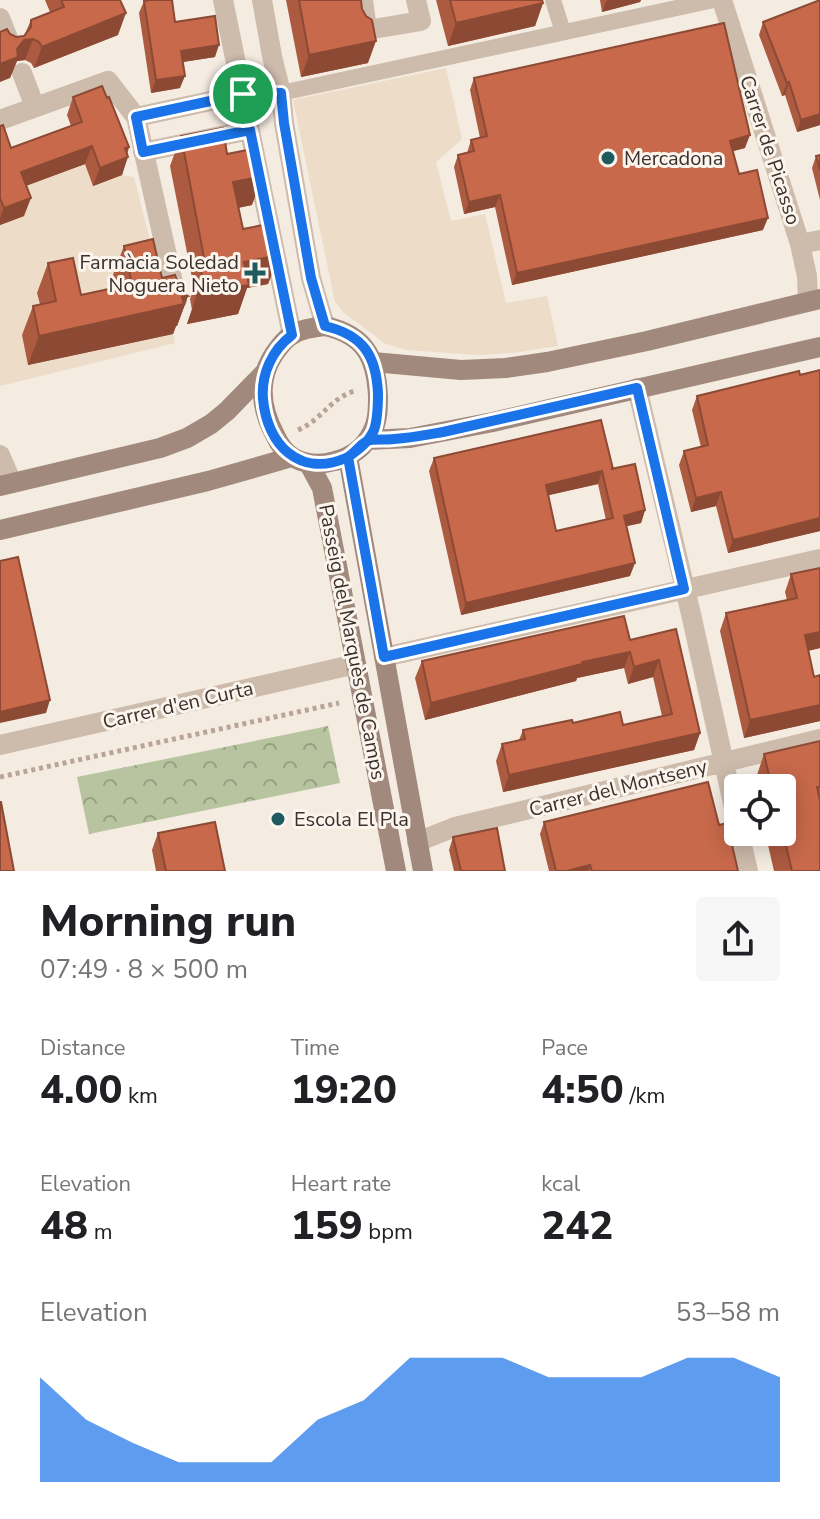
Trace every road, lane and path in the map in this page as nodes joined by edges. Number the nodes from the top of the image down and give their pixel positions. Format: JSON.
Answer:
{"nodes":[{"id":1,"x":223,"y":0,"type":"edge"},
{"id":2,"x":262,"y":0,"type":"edge"},
{"id":3,"x":363,"y":0,"type":"edge"},
{"id":4,"x":416,"y":0,"type":"edge"},
{"id":5,"x":553,"y":0,"type":"edge"},
{"id":6,"x":714,"y":0,"type":"edge"},
{"id":7,"x":722,"y":0,"type":"edge"},
{"id":8,"x":0,"y":18,"type":"edge"},
{"id":9,"x":563,"y":32,"type":"junction"},
{"id":10,"x":11,"y":46,"type":"edge"},
{"id":11,"x":22,"y":73,"type":"dead end"},
{"id":12,"x":281,"y":93,"type":"junction"},
{"id":13,"x":243,"y":94,"type":"junction"},
{"id":14,"x":35,"y":107,"type":"junction"},
{"id":15,"x":136,"y":117,"type":"junction"},
{"id":16,"x":0,"y":120,"type":"edge"},
{"id":17,"x":250,"y":130,"type":"junction"},
{"id":18,"x":143,"y":152,"type":"junction"},
{"id":19,"x":810,"y":242,"type":"edge"},
{"id":20,"x":814,"y":300,"type":"edge"},
{"id":21,"x":180,"y":313,"type":"edge"},
{"id":22,"x":325,"y":326,"type":"junction"},
{"id":23,"x":292,"y":335,"type":"junction"},
{"id":24,"x":820,"y":347,"type":"edge"},
{"id":25,"x":373,"y":362,"type":"junction"},
{"id":26,"x":265,"y":372,"type":"junction"},
{"id":27,"x":637,"y":388,"type":"junction"},
{"id":28,"x":367,"y":440,"type":"junction"},
{"id":29,"x":0,"y":455,"type":"edge"},
{"id":30,"x":348,"y":457,"type":"junction"},
{"id":31,"x":300,"y":460,"type":"junction"},
{"id":32,"x":6,"y":485,"type":"edge"},
{"id":33,"x":0,"y":530,"type":"edge"},
{"id":34,"x":820,"y":559,"type":"edge"},
{"id":35,"x":684,"y":589,"type":"junction"},
{"id":36,"x":384,"y":657,"type":"junction"},
{"id":37,"x":356,"y":664,"type":"junction"},
{"id":38,"x":820,"y":739,"type":"edge"},
{"id":39,"x":0,"y":745,"type":"edge"},
{"id":40,"x":724,"y":762,"type":"junction"},
{"id":41,"x":727,"y":774,"type":"edge"},
{"id":42,"x":417,"y":842,"type":"junction"},
{"id":43,"x":742,"y":846,"type":"edge"},
{"id":44,"x":396,"y":871,"type":"edge"},
{"id":45,"x":423,"y":871,"type":"edge"},
{"id":46,"x":748,"y":871,"type":"edge"}],
"edges":[{"from":1,"to":13,"type":"street"},
{"from":2,"to":12,"type":"street"},
{"from":3,"to":4,"type":"street"},
{"from":5,"to":9,"type":"lane"},
{"from":6,"to":9,"type":"lane"},
{"from":7,"to":19,"type":"street","name":"Carrer de Picasso"},
{"from":8,"to":10,"type":"street"},
{"from":9,"to":12,"type":"lane"},
{"from":11,"to":14,"type":"street"},
{"from":12,"to":13,"type":"street"},
{"from":12,"to":22,"type":"street"},
{"from":13,"to":15,"type":"street"},
{"from":13,"to":17,"type":"street"},
{"from":14,"to":15,"type":"street"},
{"from":14,"to":16,"type":"street"},
{"from":15,"to":18,"type":"street"},
{"from":17,"to":18,"type":"street"},
{"from":17,"to":23,"type":"street"},
{"from":18,"to":21,"type":"street"},
{"from":19,"to":20,"type":"street","name":"Carrer de Picasso"},
{"from":20,"to":25,"type":"main road"},
{"from":22,"to":23,"type":"main road"},
{"from":22,"to":25,"type":"main road"},
{"from":23,"to":26,"type":"main road"},
{"from":24,"to":27,"type":"main road"},
{"from":25,"to":28,"type":"main road"},
{"from":26,"to":31,"type":"main road"},
{"from":26,"to":32,"type":"main road"},
{"from":27,"to":28,"type":"main road"},
{"from":27,"to":35,"type":"street"},
{"from":28,"to":30,"type":"main road"},
{"from":29,"to":32,"type":"street"},
{"from":30,"to":31,"type":"main road"},
{"from":30,"to":36,"type":"main road","name":"Passeig del Marquès de Camps"},
{"from":31,"to":33,"type":"main road"},
{"from":31,"to":37,"type":"main road","name":"Passeig del Marquès de Camps"},
{"from":34,"to":35,"type":"street"},
{"from":35,"to":36,"type":"street"},
{"from":35,"to":40,"type":"street"},
{"from":36,"to":42,"type":"main road","name":"Passeig del Marquès de Camps"},
{"from":37,"to":39,"type":"street","name":"Carrer d'en Curta"},
{"from":37,"to":44,"type":"main road","name":"Passeig del Marquès de Camps"},
{"from":38,"to":40,"type":"street","name":"Carrer del Montseny"},
{"from":40,"to":41,"type":"street"},
{"from":40,"to":42,"type":"street","name":"Carrer del Montseny"},
{"from":42,"to":45,"type":"main road","name":"Passeig del Marquès de Camps"},
{"from":43,"to":46,"type":"street"}]}
